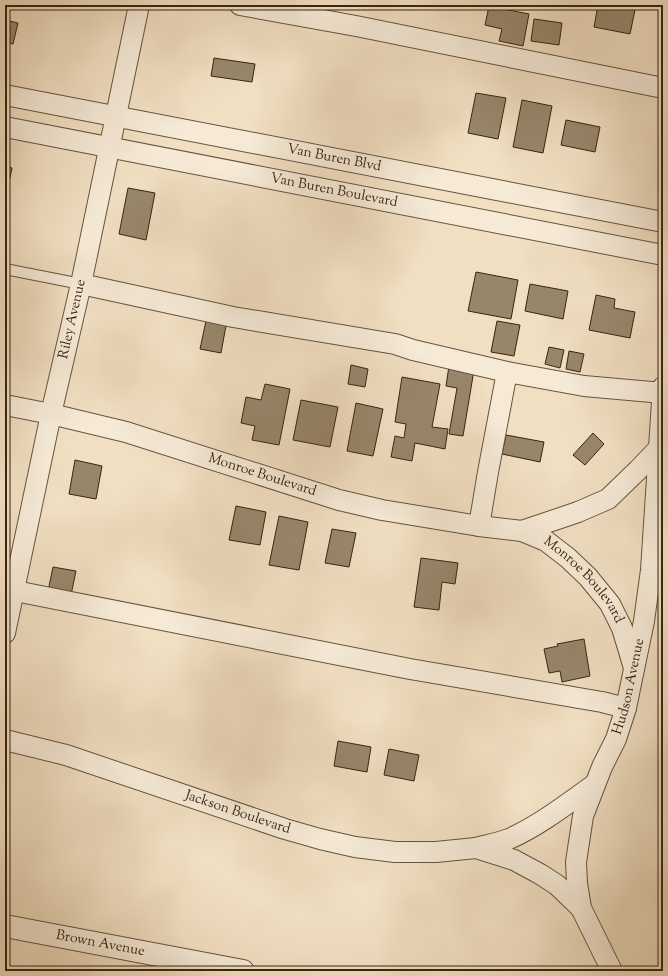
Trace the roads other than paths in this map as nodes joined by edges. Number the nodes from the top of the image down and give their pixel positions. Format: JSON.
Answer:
{"nodes":[{"id":1,"x":139,"y":5,"type":"edge"},
{"id":2,"x":240,"y":5,"type":"edge"},
{"id":3,"x":663,"y":88,"type":"edge"},
{"id":4,"x":5,"y":95,"type":"edge"},
{"id":5,"x":116,"y":117,"type":"junction"},
{"id":6,"x":5,"y":127,"type":"edge"},
{"id":7,"x":110,"y":147,"type":"junction"},
{"id":8,"x":663,"y":222,"type":"edge"},
{"id":9,"x":663,"y":255,"type":"edge"},
{"id":10,"x":5,"y":269,"type":"edge"},
{"id":11,"x":81,"y":284,"type":"junction"},
{"id":12,"x":507,"y":372,"type":"junction"},
{"id":13,"x":663,"y":387,"type":"edge"},
{"id":14,"x":663,"y":393,"type":"edge"},
{"id":15,"x":5,"y":405,"type":"edge"},
{"id":16,"x":51,"y":414,"type":"junction"},
{"id":17,"x":659,"y":448,"type":"junction"},
{"id":18,"x":479,"y":526,"type":"junction"},
{"id":19,"x":522,"y":530,"type":"junction"},
{"id":20,"x":10,"y":590,"type":"edge"},
{"id":21,"x":5,"y":633,"type":"edge"},
{"id":22,"x":634,"y":668,"type":"junction"},
{"id":23,"x":626,"y":708,"type":"junction"},
{"id":24,"x":5,"y":740,"type":"edge"},
{"id":25,"x":595,"y":784,"type":"junction"},
{"id":26,"x":476,"y":848,"type":"junction"},
{"id":27,"x":581,"y":908,"type":"junction"},
{"id":28,"x":5,"y":926,"type":"edge"},
{"id":29,"x":242,"y":971,"type":"edge"},
{"id":30,"x":612,"y":971,"type":"edge"}],
"edges":[{"from":1,"to":5,"type":"street","name":"Riley Avenue"},
{"from":2,"to":3,"type":"street"},
{"from":4,"to":5,"type":"street","name":"Van Buren Blvd"},
{"from":5,"to":7,"type":"street","name":"Riley Avenue"},
{"from":5,"to":8,"type":"street","name":"Van Buren Blvd"},
{"from":6,"to":7,"type":"street","name":"Van Buren Boulevard"},
{"from":7,"to":9,"type":"street","name":"Van Buren Boulevard"},
{"from":7,"to":11,"type":"street","name":"Riley Avenue"},
{"from":10,"to":11,"type":"lane"},
{"from":11,"to":12,"type":"street"},
{"from":11,"to":16,"type":"street","name":"Riley Avenue"},
{"from":12,"to":14,"type":"street"},
{"from":12,"to":18,"type":"street"},
{"from":13,"to":14,"type":"street","name":"Hudson Avenue"},
{"from":14,"to":17,"type":"street","name":"Hudson Avenue"},
{"from":15,"to":16,"type":"street","name":"Monroe Boulevard"},
{"from":16,"to":18,"type":"street","name":"Monroe Boulevard"},
{"from":16,"to":20,"type":"street","name":"Riley Avenue"},
{"from":17,"to":19,"type":"street","name":"Monroe Boulevard"},
{"from":17,"to":22,"type":"street","name":"Hudson Avenue"},
{"from":18,"to":19,"type":"street","name":"Monroe Boulevard"},
{"from":19,"to":22,"type":"street","name":"Monroe Boulevard"},
{"from":20,"to":21,"type":"street","name":"Riley Avenue"},
{"from":20,"to":23,"type":"street"},
{"from":22,"to":23,"type":"street","name":"Hudson Avenue"},
{"from":23,"to":25,"type":"street","name":"Hudson Avenue"},
{"from":24,"to":26,"type":"street","name":"Jackson Boulevard"},
{"from":25,"to":26,"type":"street","name":"Jackson Boulevard"},
{"from":25,"to":27,"type":"street","name":"Hudson Avenue"},
{"from":26,"to":27,"type":"street","name":"Jackson Boulevard"},
{"from":27,"to":30,"type":"street","name":"Hudson Avenue"},
{"from":28,"to":29,"type":"street","name":"Brown Avenue"}]}
